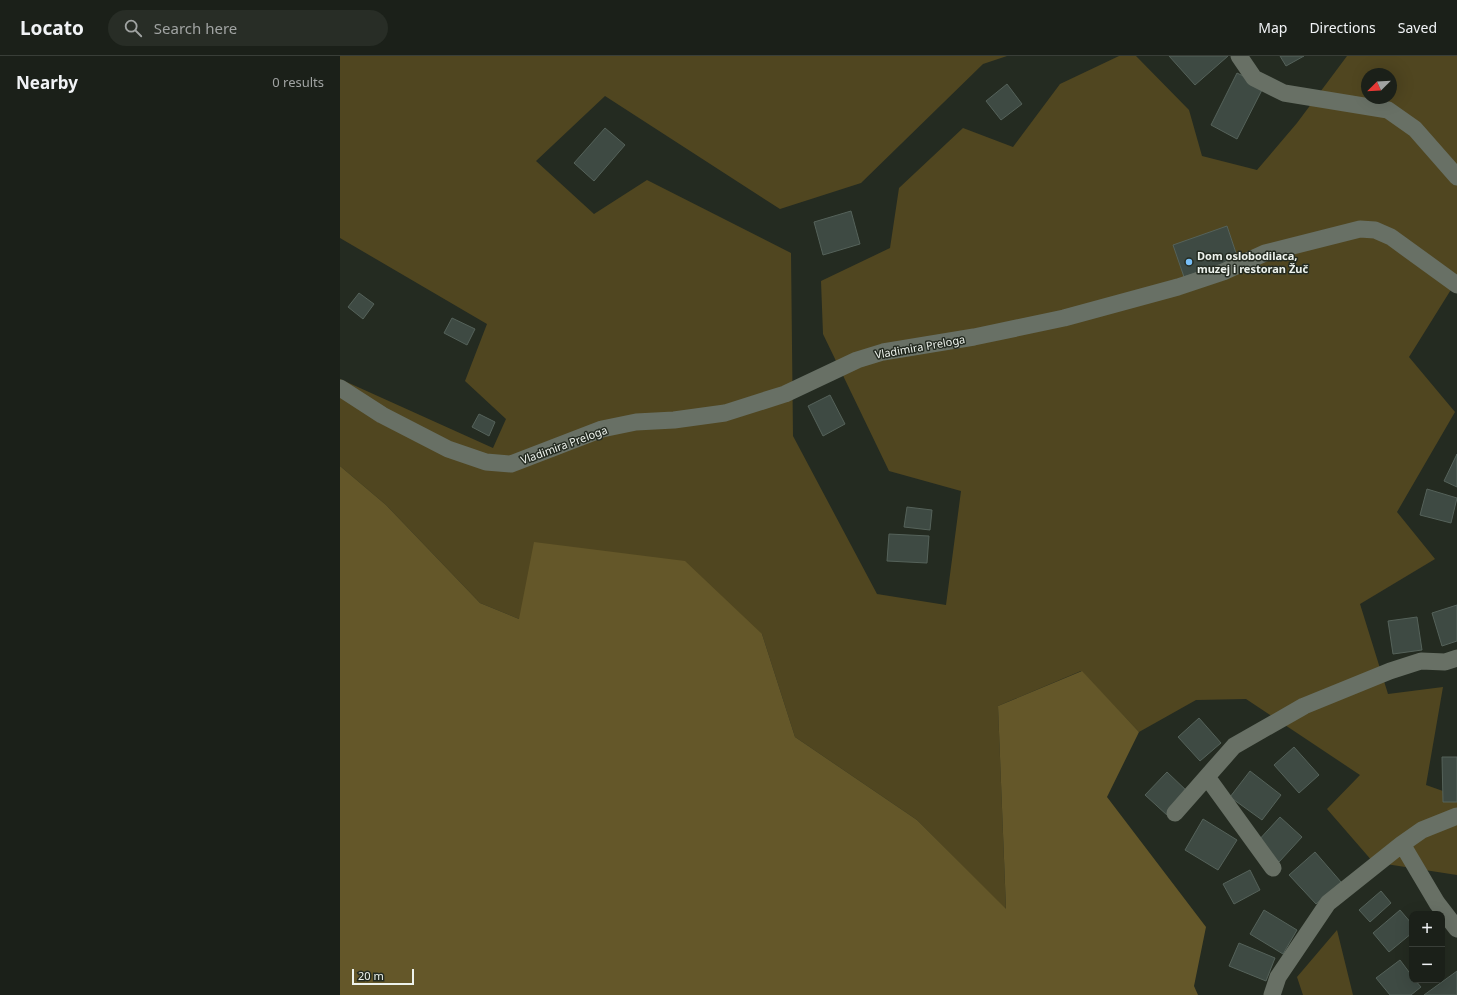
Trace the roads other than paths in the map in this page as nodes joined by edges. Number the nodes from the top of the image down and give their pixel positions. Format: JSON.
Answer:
{"nodes":[{"id":1,"x":1239,"y":56,"type":"edge"},
{"id":2,"x":1457,"y":177,"type":"edge"},
{"id":3,"x":1457,"y":285,"type":"edge"},
{"id":4,"x":340,"y":388,"type":"edge"},
{"id":5,"x":1457,"y":658,"type":"edge"},
{"id":6,"x":1207,"y":777,"type":"junction"},
{"id":7,"x":1175,"y":813,"type":"dead end"},
{"id":8,"x":1457,"y":816,"type":"edge"},
{"id":9,"x":1402,"y":844,"type":"junction"},
{"id":10,"x":1273,"y":868,"type":"dead end"},
{"id":11,"x":1457,"y":929,"type":"edge"},
{"id":12,"x":1272,"y":995,"type":"edge"}],
"edges":[{"from":1,"to":2,"type":"street"},
{"from":3,"to":4,"type":"street","name":"Vladimira Preloga"},
{"from":5,"to":6,"type":"street"},
{"from":6,"to":7,"type":"street"},
{"from":6,"to":10,"type":"street"},
{"from":8,"to":9,"type":"street"},
{"from":9,"to":11,"type":"street"},
{"from":9,"to":12,"type":"street"}]}
